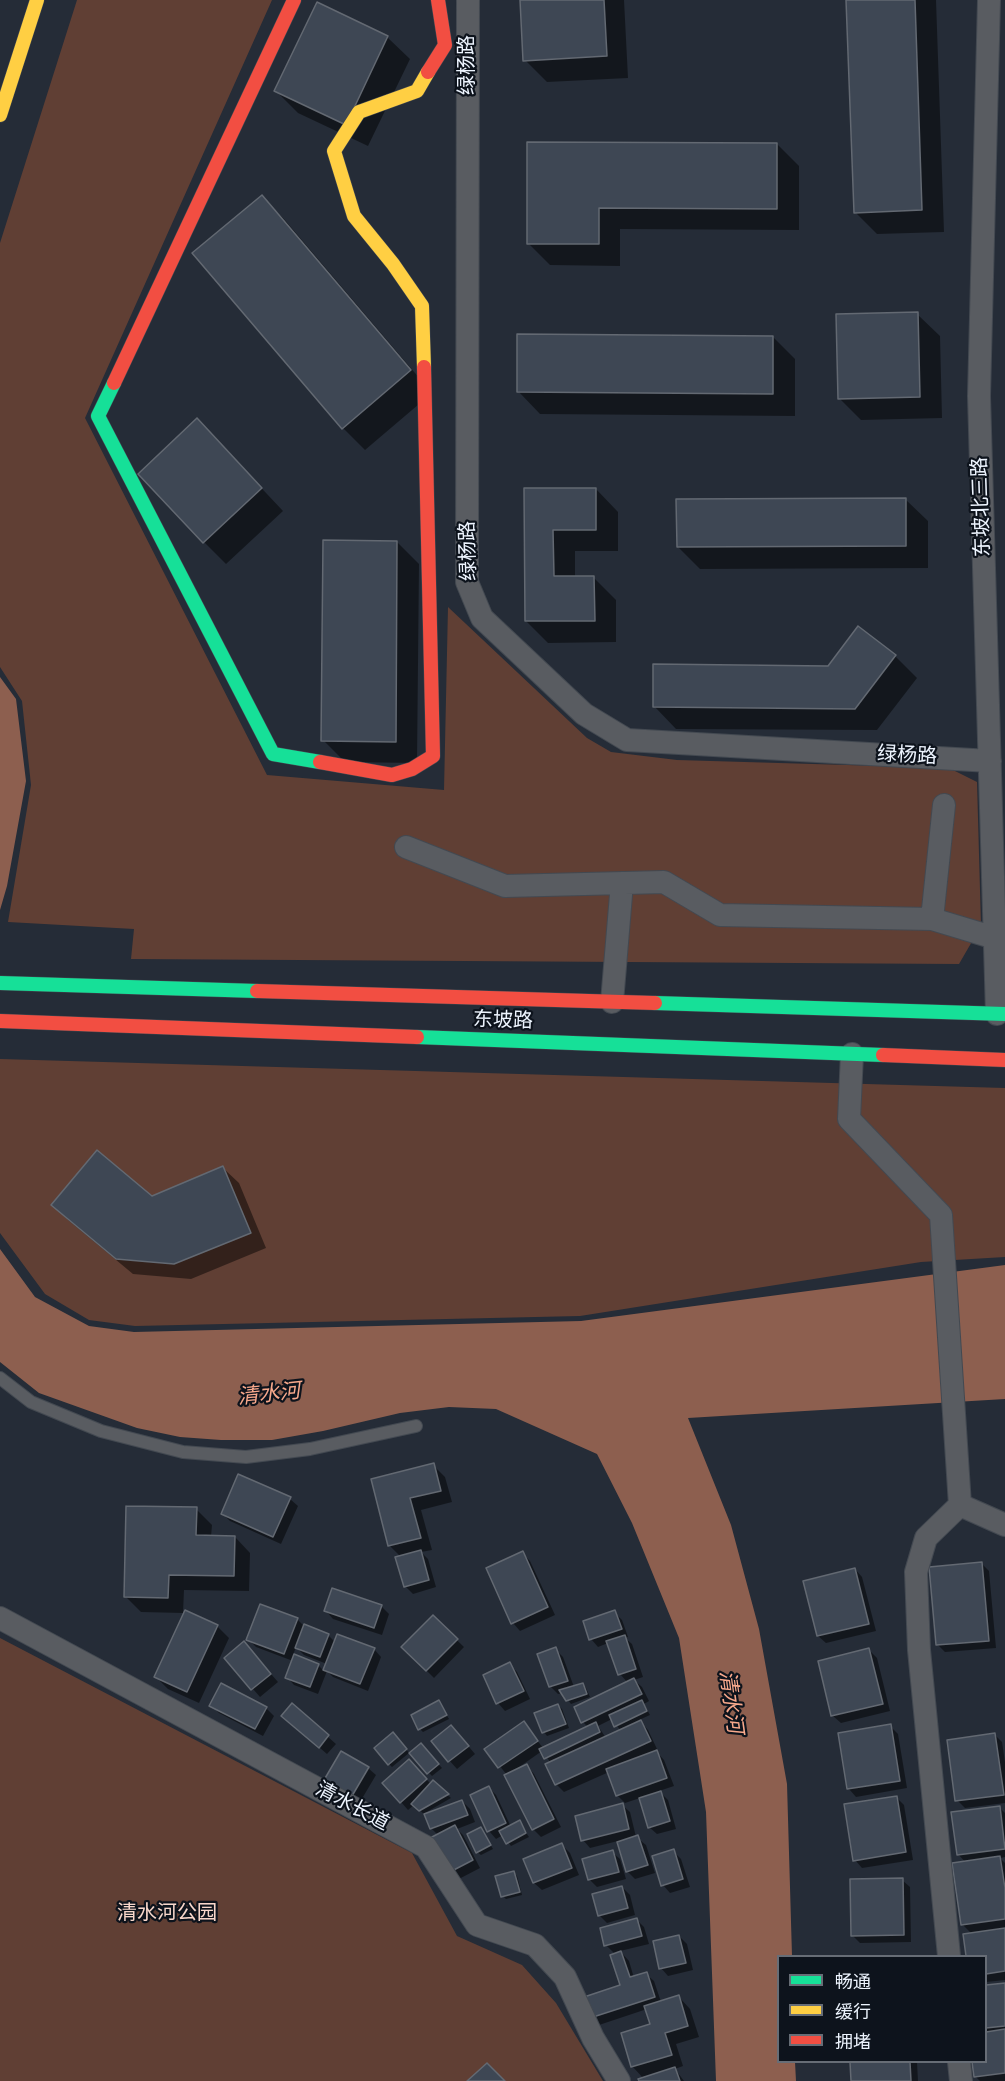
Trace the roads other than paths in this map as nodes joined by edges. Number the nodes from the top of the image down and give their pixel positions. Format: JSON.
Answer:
{"nodes":[{"id":1,"x":37,"y":0,"type":"edge"},
{"id":2,"x":294,"y":0,"type":"edge"},
{"id":3,"x":438,"y":0,"type":"edge"},
{"id":4,"x":468,"y":0,"type":"edge"},
{"id":5,"x":989,"y":0,"type":"edge"},
{"id":6,"x":0,"y":115,"type":"edge"},
{"id":7,"x":996,"y":157,"type":"edge"},
{"id":8,"x":990,"y":761,"type":"junction"},
{"id":9,"x":944,"y":805,"type":"dead end"},
{"id":10,"x":406,"y":847,"type":"dead end"},
{"id":11,"x":622,"y":883,"type":"junction"},
{"id":12,"x":932,"y":919,"type":"junction"},
{"id":13,"x":1000,"y":939,"type":"edge"},
{"id":14,"x":0,"y":983,"type":"edge"},
{"id":15,"x":612,"y":1002,"type":"junction"},
{"id":16,"x":1001,"y":1014,"type":"edge"},
{"id":17,"x":0,"y":1021,"type":"edge"},
{"id":18,"x":852,"y":1054,"type":"junction"},
{"id":19,"x":1005,"y":1059,"type":"edge"},
{"id":20,"x":0,"y":1378,"type":"edge"},
{"id":21,"x":416,"y":1426,"type":"dead end"},
{"id":22,"x":960,"y":1505,"type":"junction"},
{"id":23,"x":1005,"y":1525,"type":"edge"},
{"id":24,"x":0,"y":1618,"type":"edge"},
{"id":25,"x":949,"y":1955,"type":"edge"},
{"id":26,"x":959,"y":2063,"type":"edge"},
{"id":27,"x":619,"y":2081,"type":"edge"},
{"id":28,"x":961,"y":2081,"type":"edge"}],
"edges":[{"from":1,"to":6,"type":"main road"},
{"from":2,"to":3,"type":"main road"},
{"from":4,"to":8,"type":"street","name":"绿杨路"},
{"from":5,"to":7,"type":"street","name":"东坡北三路"},
{"from":7,"to":8,"type":"street","name":"东坡北三路"},
{"from":8,"to":13,"type":"street","name":"东坡北三路"},
{"from":9,"to":12,"type":"street"},
{"from":10,"to":11,"type":"street"},
{"from":11,"to":12,"type":"street"},
{"from":11,"to":15,"type":"street"},
{"from":12,"to":13,"type":"street"},
{"from":13,"to":16,"type":"street","name":"东坡北三路"},
{"from":14,"to":15,"type":"main road","name":"东坡路"},
{"from":15,"to":16,"type":"main road","name":"东坡路"},
{"from":17,"to":18,"type":"main road","name":"东坡路"},
{"from":18,"to":19,"type":"main road","name":"东坡路"},
{"from":18,"to":22,"type":"street"},
{"from":20,"to":21,"type":"lane"},
{"from":22,"to":23,"type":"street"},
{"from":22,"to":25,"type":"street"},
{"from":24,"to":27,"type":"street","name":"清水长道"},
{"from":26,"to":28,"type":"street"}]}
